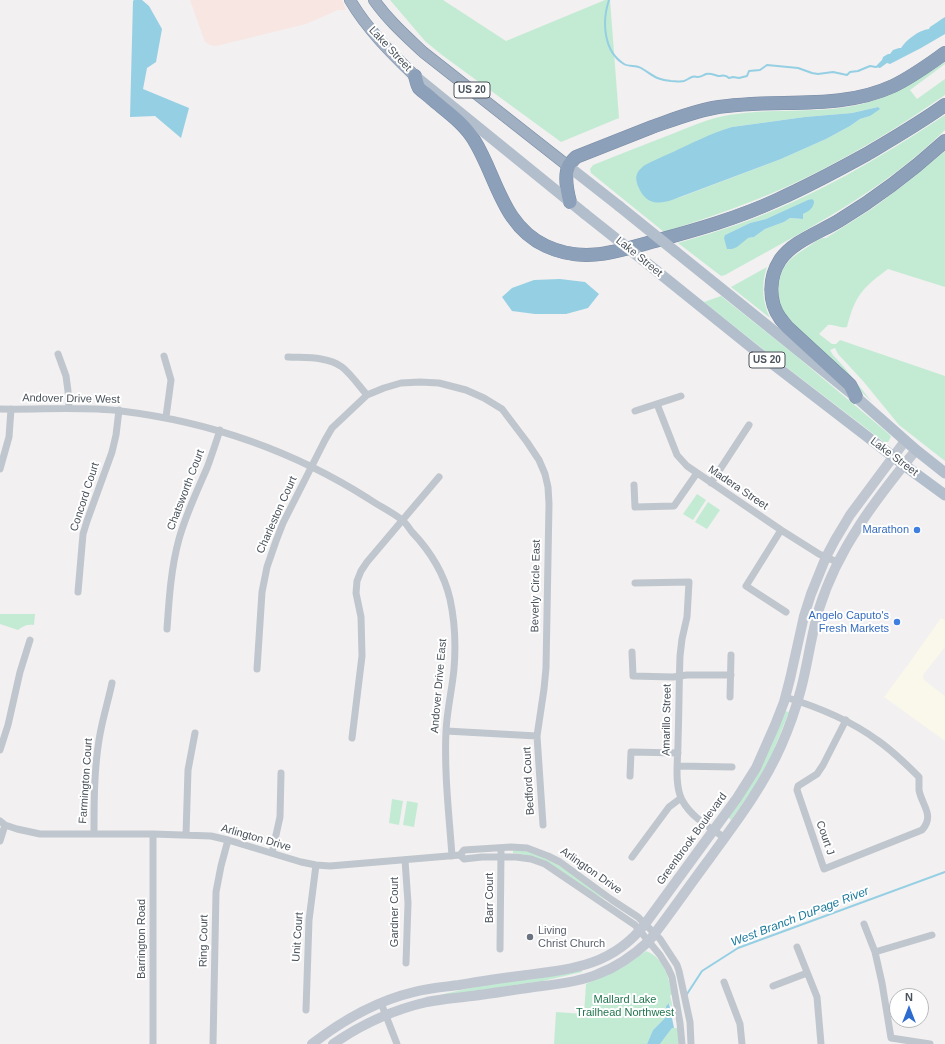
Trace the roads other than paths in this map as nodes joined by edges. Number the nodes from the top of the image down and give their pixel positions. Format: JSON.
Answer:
{"nodes":[{"id":1,"x":350,"y":0,"type":"edge"},
{"id":2,"x":374,"y":0,"type":"edge"},
{"id":3,"x":945,"y":54,"type":"edge"},
{"id":4,"x":415,"y":76,"type":"junction"},
{"id":5,"x":945,"y":105,"type":"edge"},
{"id":6,"x":945,"y":141,"type":"edge"},
{"id":7,"x":568,"y":166,"type":"junction"},
{"id":8,"x":570,"y":202,"type":"junction"},
{"id":9,"x":58,"y":354,"type":"dead end"},
{"id":10,"x":164,"y":356,"type":"dead end"},
{"id":11,"x":288,"y":357,"type":"dead end"},
{"id":12,"x":367,"y":395,"type":"junction"},
{"id":13,"x":680,"y":396,"type":"dead end"},
{"id":14,"x":856,"y":397,"type":"junction"},
{"id":15,"x":657,"y":404,"type":"junction"},
{"id":16,"x":69,"y":408,"type":"junction"},
{"id":17,"x":0,"y":409,"type":"edge"},
{"id":18,"x":11,"y":409,"type":"junction"},
{"id":19,"x":119,"y":410,"type":"junction"},
{"id":20,"x":635,"y":411,"type":"dead end"},
{"id":21,"x":166,"y":417,"type":"junction"},
{"id":22,"x":749,"y":425,"type":"dead end"},
{"id":23,"x":220,"y":430,"type":"junction"},
{"id":24,"x":905,"y":441,"type":"junction"},
{"id":25,"x":916,"y":450,"type":"junction"},
{"id":26,"x":893,"y":457,"type":"junction"},
{"id":27,"x":904,"y":465,"type":"junction"},
{"id":28,"x":312,"y":466,"type":"junction"},
{"id":29,"x":0,"y":469,"type":"edge"},
{"id":30,"x":697,"y":473,"type":"junction"},
{"id":31,"x":945,"y":473,"type":"edge"},
{"id":32,"x":439,"y":477,"type":"dead end"},
{"id":33,"x":711,"y":483,"type":"junction"},
{"id":34,"x":634,"y":485,"type":"dead end"},
{"id":35,"x":945,"y":495,"type":"edge"},
{"id":36,"x":402,"y":521,"type":"junction"},
{"id":37,"x":781,"y":530,"type":"junction"},
{"id":38,"x":826,"y":557,"type":"junction"},
{"id":39,"x":837,"y":562,"type":"junction"},
{"id":40,"x":635,"y":583,"type":"dead end"},
{"id":41,"x":78,"y":592,"type":"dead end"},
{"id":42,"x":786,"y":612,"type":"dead end"},
{"id":43,"x":167,"y":630,"type":"dead end"},
{"id":44,"x":30,"y":640,"type":"dead end"},
{"id":45,"x":632,"y":652,"type":"dead end"},
{"id":46,"x":731,"y":655,"type":"dead end"},
{"id":47,"x":257,"y":669,"type":"dead end"},
{"id":48,"x":679,"y":676,"type":"junction"},
{"id":49,"x":731,"y":676,"type":"junction"},
{"id":50,"x":112,"y":683,"type":"dead end"},
{"id":51,"x":730,"y":697,"type":"dead end"},
{"id":52,"x":785,"y":697,"type":"junction"},
{"id":53,"x":798,"y":701,"type":"junction"},
{"id":54,"x":846,"y":720,"type":"junction"},
{"id":55,"x":446,"y":731,"type":"junction"},
{"id":56,"x":195,"y":733,"type":"dead end"},
{"id":57,"x":537,"y":736,"type":"junction"},
{"id":58,"x":352,"y":738,"type":"dead end"},
{"id":59,"x":0,"y":750,"type":"edge"},
{"id":60,"x":678,"y":753,"type":"junction"},
{"id":61,"x":677,"y":766,"type":"junction"},
{"id":62,"x":732,"y":767,"type":"dead end"},
{"id":63,"x":281,"y":773,"type":"dead end"},
{"id":64,"x":630,"y":776,"type":"dead end"},
{"id":65,"x":681,"y":798,"type":"junction"},
{"id":66,"x":2,"y":823,"type":"edge"},
{"id":67,"x":542,"y":824,"type":"dead end"},
{"id":68,"x":714,"y":830,"type":"junction"},
{"id":69,"x":94,"y":834,"type":"junction"},
{"id":70,"x":153,"y":834,"type":"junction"},
{"id":71,"x":186,"y":835,"type":"junction"},
{"id":72,"x":725,"y":838,"type":"junction"},
{"id":73,"x":228,"y":840,"type":"junction"},
{"id":74,"x":0,"y":841,"type":"edge"},
{"id":75,"x":501,"y":847,"type":"junction"},
{"id":76,"x":272,"y":853,"type":"junction"},
{"id":77,"x":460,"y":855,"type":"junction"},
{"id":78,"x":452,"y":856,"type":"junction"},
{"id":79,"x":501,"y":856,"type":"junction"},
{"id":80,"x":632,"y":857,"type":"dead end"},
{"id":81,"x":405,"y":860,"type":"junction"},
{"id":82,"x":316,"y":865,"type":"junction"},
{"id":83,"x":864,"y":924,"type":"dead end"},
{"id":84,"x":642,"y":928,"type":"junction"},
{"id":85,"x":932,"y":935,"type":"dead end"},
{"id":86,"x":652,"y":937,"type":"junction"},
{"id":87,"x":797,"y":947,"type":"dead end"},
{"id":88,"x":500,"y":949,"type":"dead end"},
{"id":89,"x":875,"y":952,"type":"junction"},
{"id":90,"x":406,"y":963,"type":"dead end"},
{"id":91,"x":807,"y":973,"type":"junction"},
{"id":92,"x":724,"y":982,"type":"dead end"},
{"id":93,"x":773,"y":986,"type":"dead end"},
{"id":94,"x":381,"y":1002,"type":"junction"},
{"id":95,"x":306,"y":1010,"type":"dead end"},
{"id":96,"x":386,"y":1014,"type":"junction"},
{"id":97,"x":153,"y":1044,"type":"edge"},
{"id":98,"x":214,"y":1044,"type":"edge"},
{"id":99,"x":312,"y":1044,"type":"edge"},
{"id":100,"x":333,"y":1044,"type":"edge"},
{"id":101,"x":397,"y":1044,"type":"edge"},
{"id":102,"x":682,"y":1044,"type":"edge"},
{"id":103,"x":691,"y":1044,"type":"edge"},
{"id":104,"x":742,"y":1044,"type":"edge"},
{"id":105,"x":820,"y":1044,"type":"edge"},
{"id":106,"x":930,"y":1044,"type":"edge"}],
"edges":[{"from":1,"to":4,"type":"highway","name":"Lake Street","number":"US 20"},
{"from":2,"to":7,"type":"highway","name":"Lake Street","number":"US 20"},
{"from":3,"to":7,"type":"highway"},
{"from":4,"to":5,"type":"highway"},
{"from":4,"to":8,"type":"main road","name":"Lake Street","number":"US 20"},
{"from":6,"to":14,"type":"highway"},
{"from":7,"to":8,"type":"highway"},
{"from":7,"to":14,"type":"main road","name":"Lake Street","number":"US 20","bridge":true},
{"from":8,"to":26,"type":"main road","name":"Lake Street","number":"US 20","bridge":true},
{"from":9,"to":16,"type":"street"},
{"from":10,"to":21,"type":"street"},
{"from":11,"to":12,"type":"street"},
{"from":12,"to":28,"type":"street","name":"Charleston Court"},
{"from":12,"to":57,"type":"street","name":"Beverly Circle East"},
{"from":13,"to":15,"type":"street"},
{"from":14,"to":24,"type":"main road","name":"Lake Street","number":"US 20"},
{"from":15,"to":20,"type":"street"},
{"from":15,"to":30,"type":"street","name":"Madera Street"},
{"from":16,"to":18,"type":"street","name":"Andover Drive West"},
{"from":16,"to":19,"type":"street","name":"Andover Drive West"},
{"from":17,"to":18,"type":"street","name":"Andover Drive West"},
{"from":18,"to":29,"type":"street"},
{"from":19,"to":21,"type":"street","name":"Andover Drive West"},
{"from":19,"to":41,"type":"street","name":"Concord Court"},
{"from":21,"to":23,"type":"street","name":"Andover Drive West"},
{"from":22,"to":33,"type":"street"},
{"from":23,"to":28,"type":"street","name":"Andover Drive East"},
{"from":23,"to":43,"type":"street","name":"Chatsworth Court"},
{"from":24,"to":25,"type":"main road","name":"Lake Street","number":"US 20"},
{"from":24,"to":26,"type":"main road","name":"Greenbrook Boulevard"},
{"from":25,"to":27,"type":"main road"},
{"from":25,"to":31,"type":"main road","name":"Lake Street","number":"US 20"},
{"from":26,"to":27,"type":"main road","name":"Lake Street","number":"US 20"},
{"from":26,"to":38,"type":"main road","name":"Greenbrook Boulevard"},
{"from":27,"to":35,"type":"main road","name":"Lake Street","number":"US 20"},
{"from":27,"to":39,"type":"main road"},
{"from":28,"to":36,"type":"street","name":"Andover Drive East"},
{"from":28,"to":47,"type":"street","name":"Charleston Court"},
{"from":30,"to":33,"type":"street","name":"Madera Street"},
{"from":30,"to":34,"type":"street"},
{"from":32,"to":36,"type":"street"},
{"from":33,"to":37,"type":"street","name":"Madera Street"},
{"from":36,"to":55,"type":"street","name":"Andover Drive East"},
{"from":36,"to":58,"type":"street"},
{"from":37,"to":38,"type":"street","name":"Madera Street"},
{"from":37,"to":42,"type":"street"},
{"from":38,"to":39,"type":"street","name":"Madera Street"},
{"from":38,"to":52,"type":"main road","name":"Greenbrook Boulevard"},
{"from":39,"to":53,"type":"main road"},
{"from":40,"to":48,"type":"street","name":"Amarillo Street"},
{"from":44,"to":59,"type":"street"},
{"from":45,"to":48,"type":"street"},
{"from":46,"to":49,"type":"street"},
{"from":48,"to":49,"type":"street"},
{"from":48,"to":60,"type":"street","name":"Amarillo Street"},
{"from":49,"to":51,"type":"street"},
{"from":50,"to":69,"type":"street","name":"Farmington Court"},
{"from":52,"to":53,"type":"street"},
{"from":52,"to":68,"type":"main road","name":"Greenbrook Boulevard"},
{"from":53,"to":54,"type":"street"},
{"from":53,"to":72,"type":"main road"},
{"from":54,"to":54,"type":"street","name":"Court J"},
{"from":55,"to":57,"type":"street"},
{"from":55,"to":78,"type":"street","name":"Andover Drive East"},
{"from":56,"to":71,"type":"street"},
{"from":57,"to":67,"type":"street","name":"Bedford Court"},
{"from":60,"to":61,"type":"street","name":"Amarillo Street"},
{"from":60,"to":64,"type":"street"},
{"from":61,"to":62,"type":"street"},
{"from":61,"to":65,"type":"street","name":"Amarillo Street"},
{"from":63,"to":76,"type":"street"},
{"from":65,"to":68,"type":"street","name":"Amarillo Street"},
{"from":65,"to":80,"type":"street"},
{"from":66,"to":69,"type":"street","name":"Arlington Drive"},
{"from":66,"to":74,"type":"street"},
{"from":68,"to":72,"type":"street","name":"Amarillo Street"},
{"from":68,"to":84,"type":"main road","name":"Greenbrook Boulevard"},
{"from":69,"to":70,"type":"street","name":"Arlington Drive"},
{"from":70,"to":71,"type":"street","name":"Arlington Drive"},
{"from":70,"to":97,"type":"street","name":"Barrington Road"},
{"from":71,"to":73,"type":"street","name":"Arlington Drive"},
{"from":72,"to":86,"type":"main road"},
{"from":73,"to":76,"type":"street","name":"Arlington Drive"},
{"from":73,"to":98,"type":"street","name":"Ring Court"},
{"from":75,"to":77,"type":"street","name":"Arlington Drive"},
{"from":75,"to":79,"type":"street","name":"Barr Court"},
{"from":75,"to":84,"type":"street","name":"Arlington Drive"},
{"from":76,"to":82,"type":"street","name":"Arlington Drive"},
{"from":77,"to":78,"type":"street","name":"Arlington Drive"},
{"from":77,"to":79,"type":"street","name":"Arlington Drive"},
{"from":78,"to":81,"type":"street","name":"Arlington Drive"},
{"from":79,"to":84,"type":"street","name":"Arlington Drive"},
{"from":79,"to":88,"type":"street","name":"Barr Court"},
{"from":81,"to":82,"type":"street","name":"Arlington Drive"},
{"from":81,"to":90,"type":"street","name":"Gardner Court"},
{"from":82,"to":95,"type":"street","name":"Unit Court"},
{"from":83,"to":89,"type":"street"},
{"from":84,"to":86,"type":"street","name":"Arlington Drive"},
{"from":84,"to":94,"type":"main road","name":"Greenbrook Boulevard"},
{"from":85,"to":89,"type":"street"},
{"from":86,"to":96,"type":"main road"},
{"from":86,"to":102,"type":"street"},
{"from":86,"to":103,"type":"street"},
{"from":87,"to":91,"type":"street"},
{"from":89,"to":106,"type":"street"},
{"from":91,"to":93,"type":"street"},
{"from":91,"to":105,"type":"street"},
{"from":92,"to":104,"type":"street"},
{"from":94,"to":96,"type":"street"},
{"from":94,"to":99,"type":"main road","name":"Greenbrook Boulevard"},
{"from":96,"to":100,"type":"main road"},
{"from":96,"to":101,"type":"street"}]}
